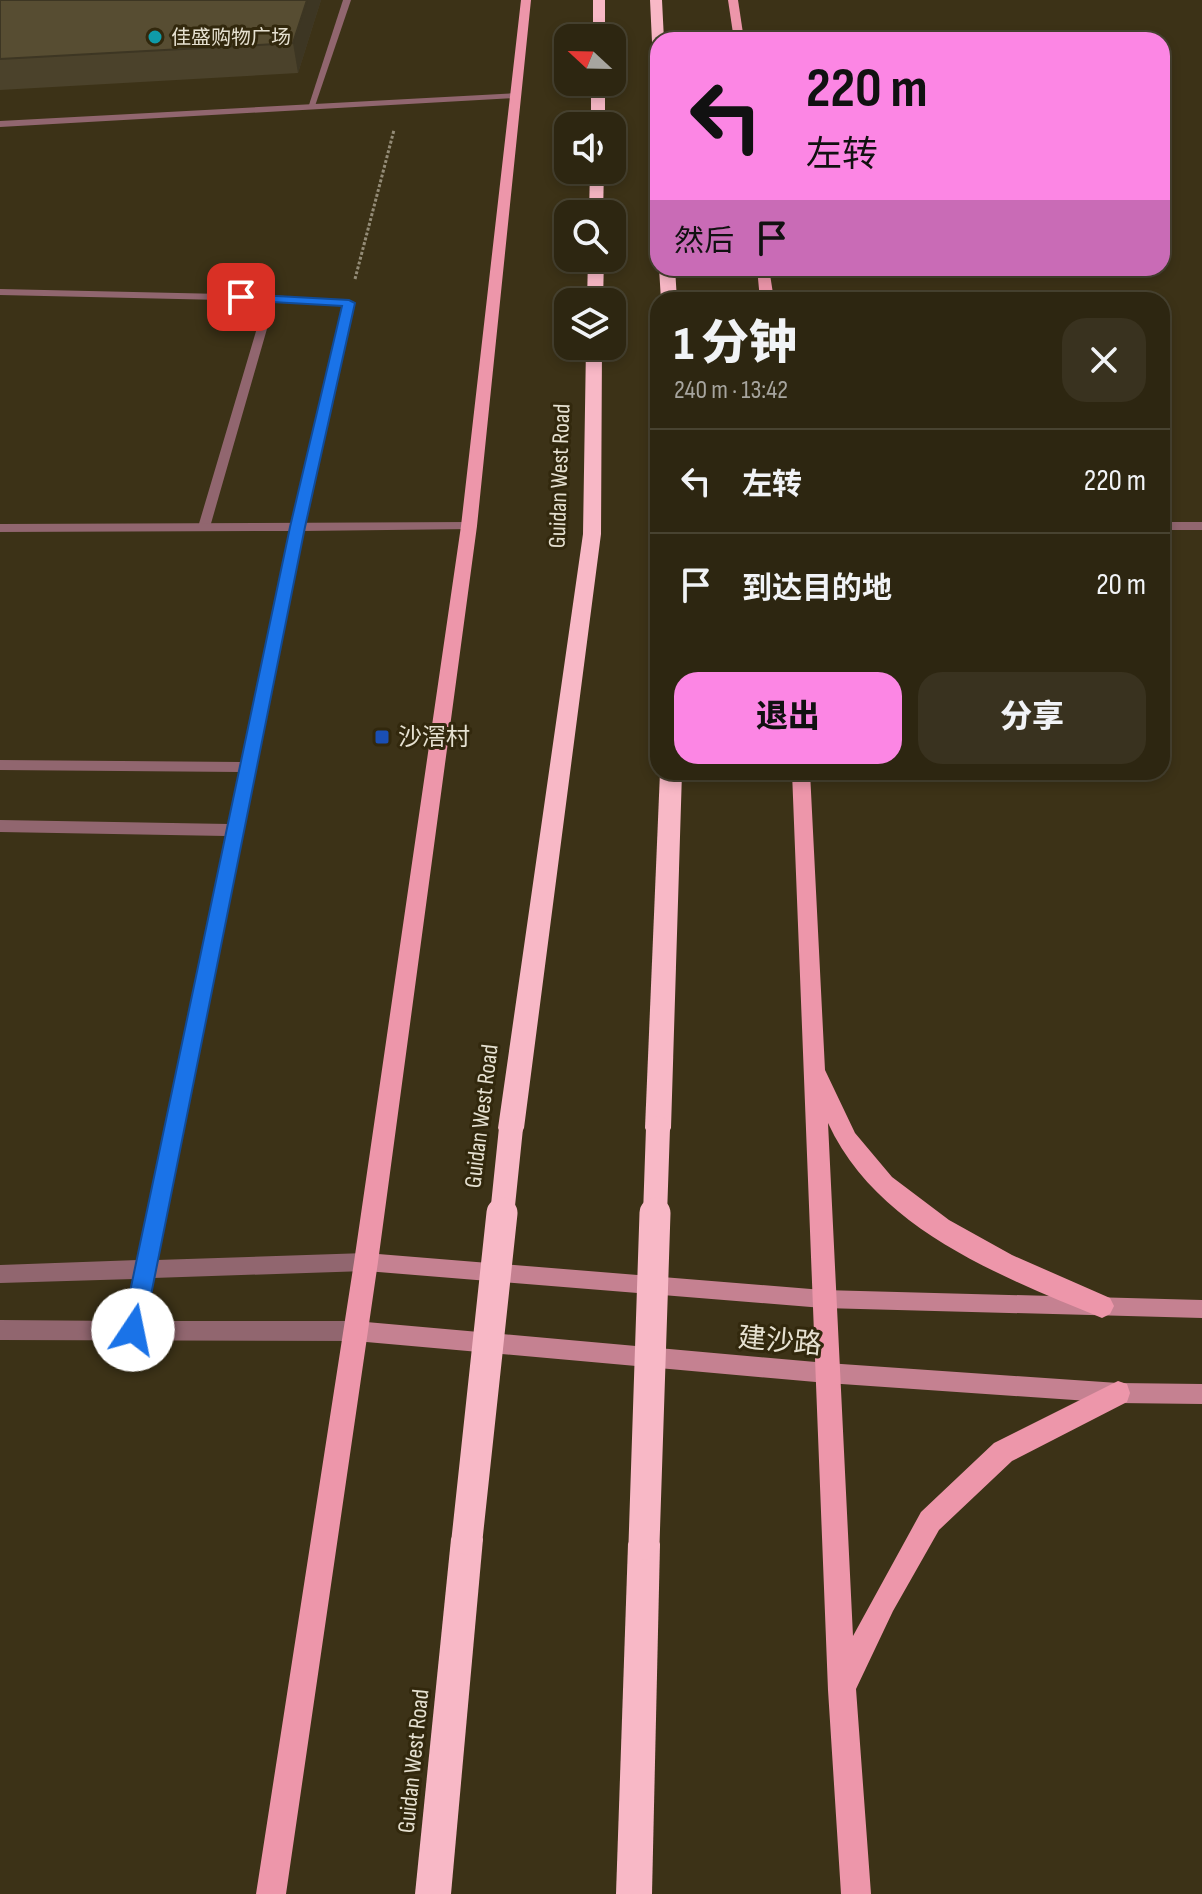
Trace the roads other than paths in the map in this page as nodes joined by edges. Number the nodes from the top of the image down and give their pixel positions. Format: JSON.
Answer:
{"nodes":[{"id":1,"x":347,"y":0,"type":"edge"},
{"id":2,"x":526,"y":0,"type":"edge"},
{"id":3,"x":599,"y":0,"type":"edge"},
{"id":4,"x":656,"y":0,"type":"edge"},
{"id":5,"x":733,"y":0,"type":"edge"},
{"id":6,"x":599,"y":24,"type":"edge"},
{"id":7,"x":658,"y":32,"type":"edge"},
{"id":8,"x":738,"y":32,"type":"edge"},
{"id":9,"x":516,"y":95,"type":"junction"},
{"id":10,"x":311,"y":106,"type":"junction"},
{"id":11,"x":0,"y":124,"type":"edge"},
{"id":12,"x":0,"y":292,"type":"edge"},
{"id":13,"x":271,"y":298,"type":"junction"},
{"id":14,"x":594,"y":360,"type":"edge"},
{"id":15,"x":469,"y":526,"type":"junction"},
{"id":16,"x":1170,"y":526,"type":"edge"},
{"id":17,"x":1202,"y":526,"type":"edge"},
{"id":18,"x":204,"y":527,"type":"junction"},
{"id":19,"x":297,"y":527,"type":"junction"},
{"id":20,"x":0,"y":528,"type":"edge"},
{"id":21,"x":0,"y":765,"type":"edge"},
{"id":22,"x":249,"y":767,"type":"junction"},
{"id":23,"x":671,"y":780,"type":"edge"},
{"id":24,"x":801,"y":780,"type":"edge"},
{"id":25,"x":0,"y":826,"type":"edge"},
{"id":26,"x":236,"y":830,"type":"junction"},
{"id":27,"x":814,"y":1070,"type":"junction"},
{"id":28,"x":366,"y":1262,"type":"junction"},
{"id":29,"x":145,"y":1270,"type":"junction"},
{"id":30,"x":0,"y":1274,"type":"edge"},
{"id":31,"x":823,"y":1299,"type":"junction"},
{"id":32,"x":1102,"y":1306,"type":"junction"},
{"id":33,"x":1202,"y":1309,"type":"edge"},
{"id":34,"x":0,"y":1330,"type":"edge"},
{"id":35,"x":133,"y":1330,"type":"junction"},
{"id":36,"x":355,"y":1331,"type":"junction"},
{"id":37,"x":827,"y":1373,"type":"junction"},
{"id":38,"x":1118,"y":1393,"type":"junction"},
{"id":39,"x":1202,"y":1394,"type":"edge"},
{"id":40,"x":842,"y":1690,"type":"junction"},
{"id":41,"x":271,"y":1894,"type":"edge"},
{"id":42,"x":433,"y":1894,"type":"edge"},
{"id":43,"x":634,"y":1894,"type":"edge"},
{"id":44,"x":856,"y":1894,"type":"edge"}],
"edges":[{"from":1,"to":10,"type":"street"},
{"from":2,"to":9,"type":"main road"},
{"from":3,"to":6,"type":"highway"},
{"from":4,"to":7,"type":"highway"},
{"from":5,"to":8,"type":"main road"},
{"from":9,"to":10,"type":"street"},
{"from":9,"to":15,"type":"main road"},
{"from":10,"to":11,"type":"street"},
{"from":12,"to":13,"type":"street"},
{"from":13,"to":18,"type":"street"},
{"from":13,"to":19,"type":"street"},
{"from":14,"to":42,"type":"highway","name":"Guidan West Road","bridge":true},
{"from":15,"to":19,"type":"street"},
{"from":15,"to":28,"type":"main road"},
{"from":16,"to":17,"type":"street"},
{"from":18,"to":19,"type":"street"},
{"from":18,"to":20,"type":"street"},
{"from":19,"to":22,"type":"street"},
{"from":21,"to":22,"type":"street"},
{"from":22,"to":26,"type":"street"},
{"from":23,"to":43,"type":"highway","bridge":true},
{"from":24,"to":27,"type":"main road"},
{"from":25,"to":26,"type":"street"},
{"from":26,"to":29,"type":"street"},
{"from":27,"to":31,"type":"main road"},
{"from":27,"to":32,"type":"main road"},
{"from":28,"to":29,"type":"street"},
{"from":28,"to":31,"type":"main road","name":"建沙路"},
{"from":28,"to":36,"type":"main road"},
{"from":29,"to":30,"type":"street"},
{"from":29,"to":35,"type":"street"},
{"from":31,"to":32,"type":"main road","name":"建沙路"},
{"from":31,"to":37,"type":"main road"},
{"from":32,"to":33,"type":"main road","name":"建沙路"},
{"from":34,"to":35,"type":"street"},
{"from":35,"to":36,"type":"street"},
{"from":36,"to":37,"type":"main road","name":"建沙路"},
{"from":36,"to":41,"type":"main road"},
{"from":37,"to":38,"type":"main road","name":"建沙路"},
{"from":37,"to":40,"type":"main road"},
{"from":38,"to":39,"type":"main road","name":"建沙路"},
{"from":38,"to":40,"type":"main road"},
{"from":40,"to":44,"type":"main road"}]}
